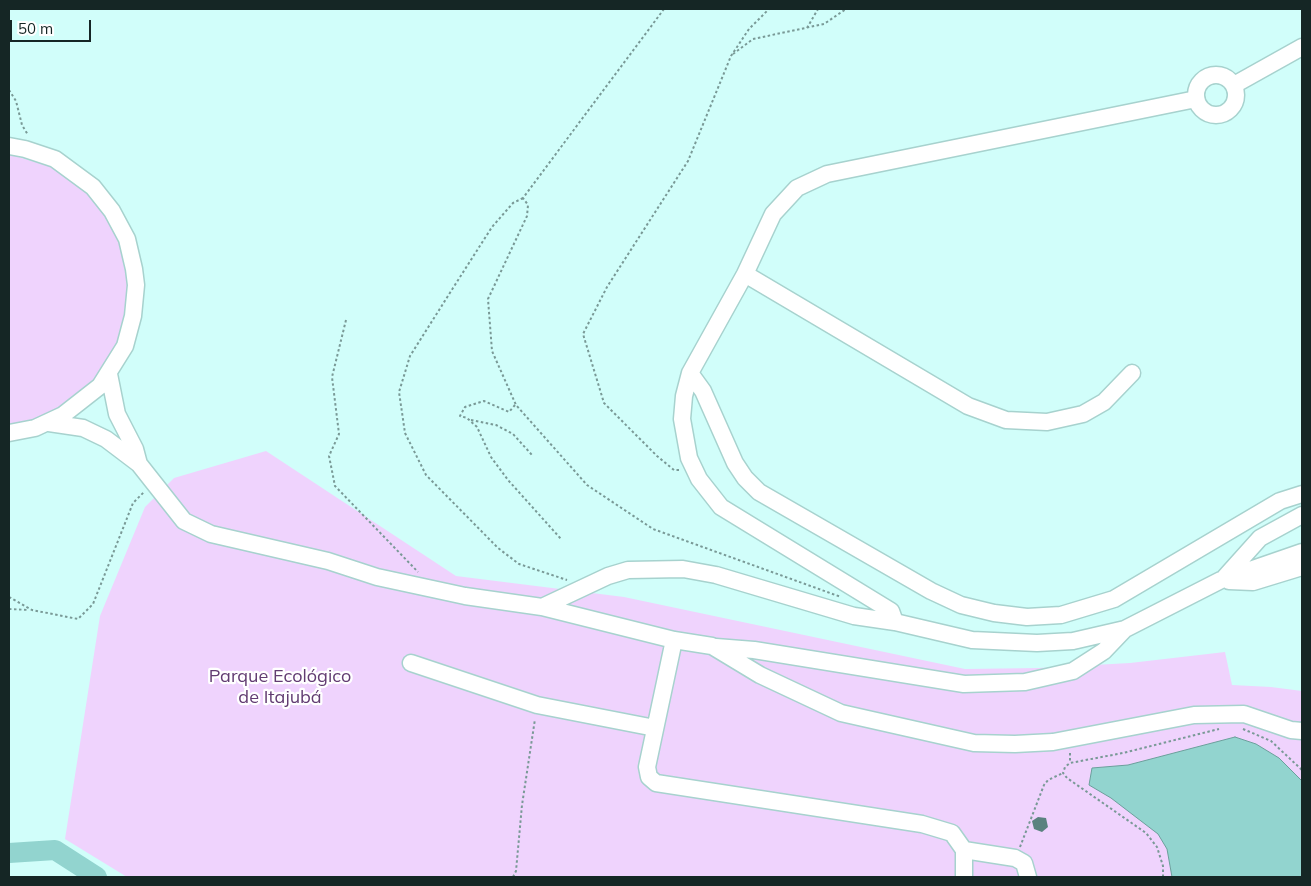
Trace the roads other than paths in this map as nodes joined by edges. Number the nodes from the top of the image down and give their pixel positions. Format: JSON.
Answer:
{"nodes":[{"id":1,"x":1302,"y":47,"type":"edge"},
{"id":2,"x":1234,"y":85,"type":"junction"},
{"id":3,"x":1196,"y":99,"type":"junction"},
{"id":4,"x":9,"y":146,"type":"edge"},
{"id":5,"x":745,"y":274,"type":"junction"},
{"id":6,"x":1132,"y":373,"type":"dead end"},
{"id":7,"x":109,"y":374,"type":"junction"},
{"id":8,"x":690,"y":374,"type":"junction"},
{"id":9,"x":50,"y":422,"type":"junction"},
{"id":10,"x":9,"y":433,"type":"edge"},
{"id":11,"x":139,"y":464,"type":"junction"},
{"id":12,"x":1302,"y":494,"type":"edge"},
{"id":13,"x":1302,"y":514,"type":"edge"},
{"id":14,"x":1302,"y":552,"type":"edge"},
{"id":15,"x":1302,"y":567,"type":"edge"},
{"id":16,"x":1221,"y":580,"type":"junction"},
{"id":17,"x":542,"y":606,"type":"junction"},
{"id":18,"x":895,"y":622,"type":"junction"},
{"id":19,"x":1125,"y":629,"type":"junction"},
{"id":20,"x":674,"y":640,"type":"junction"},
{"id":21,"x":712,"y":646,"type":"junction"},
{"id":22,"x":411,"y":664,"type":"dead end"},
{"id":23,"x":655,"y":728,"type":"junction"},
{"id":24,"x":1302,"y":731,"type":"edge"},
{"id":25,"x":964,"y":850,"type":"junction"},
{"id":26,"x":964,"y":877,"type":"edge"},
{"id":27,"x":1028,"y":877,"type":"edge"}],
"edges":[{"from":1,"to":2,"type":"street"},
{"from":2,"to":3,"type":"street"},
{"from":2,"to":3,"type":"street"},
{"from":3,"to":5,"type":"street"},
{"from":4,"to":7,"type":"street"},
{"from":5,"to":6,"type":"street"},
{"from":5,"to":8,"type":"street"},
{"from":7,"to":9,"type":"street"},
{"from":7,"to":11,"type":"street"},
{"from":8,"to":12,"type":"street"},
{"from":8,"to":18,"type":"street"},
{"from":9,"to":10,"type":"street"},
{"from":9,"to":11,"type":"street"},
{"from":11,"to":17,"type":"street"},
{"from":13,"to":16,"type":"street"},
{"from":14,"to":16,"type":"street"},
{"from":15,"to":16,"type":"street"},
{"from":16,"to":19,"type":"street"},
{"from":17,"to":18,"type":"street"},
{"from":17,"to":20,"type":"street"},
{"from":18,"to":19,"type":"street"},
{"from":19,"to":21,"type":"street"},
{"from":20,"to":21,"type":"street"},
{"from":20,"to":23,"type":"street"},
{"from":21,"to":24,"type":"street"},
{"from":22,"to":23,"type":"street"},
{"from":23,"to":25,"type":"street"},
{"from":25,"to":26,"type":"street"},
{"from":25,"to":27,"type":"street"}]}
